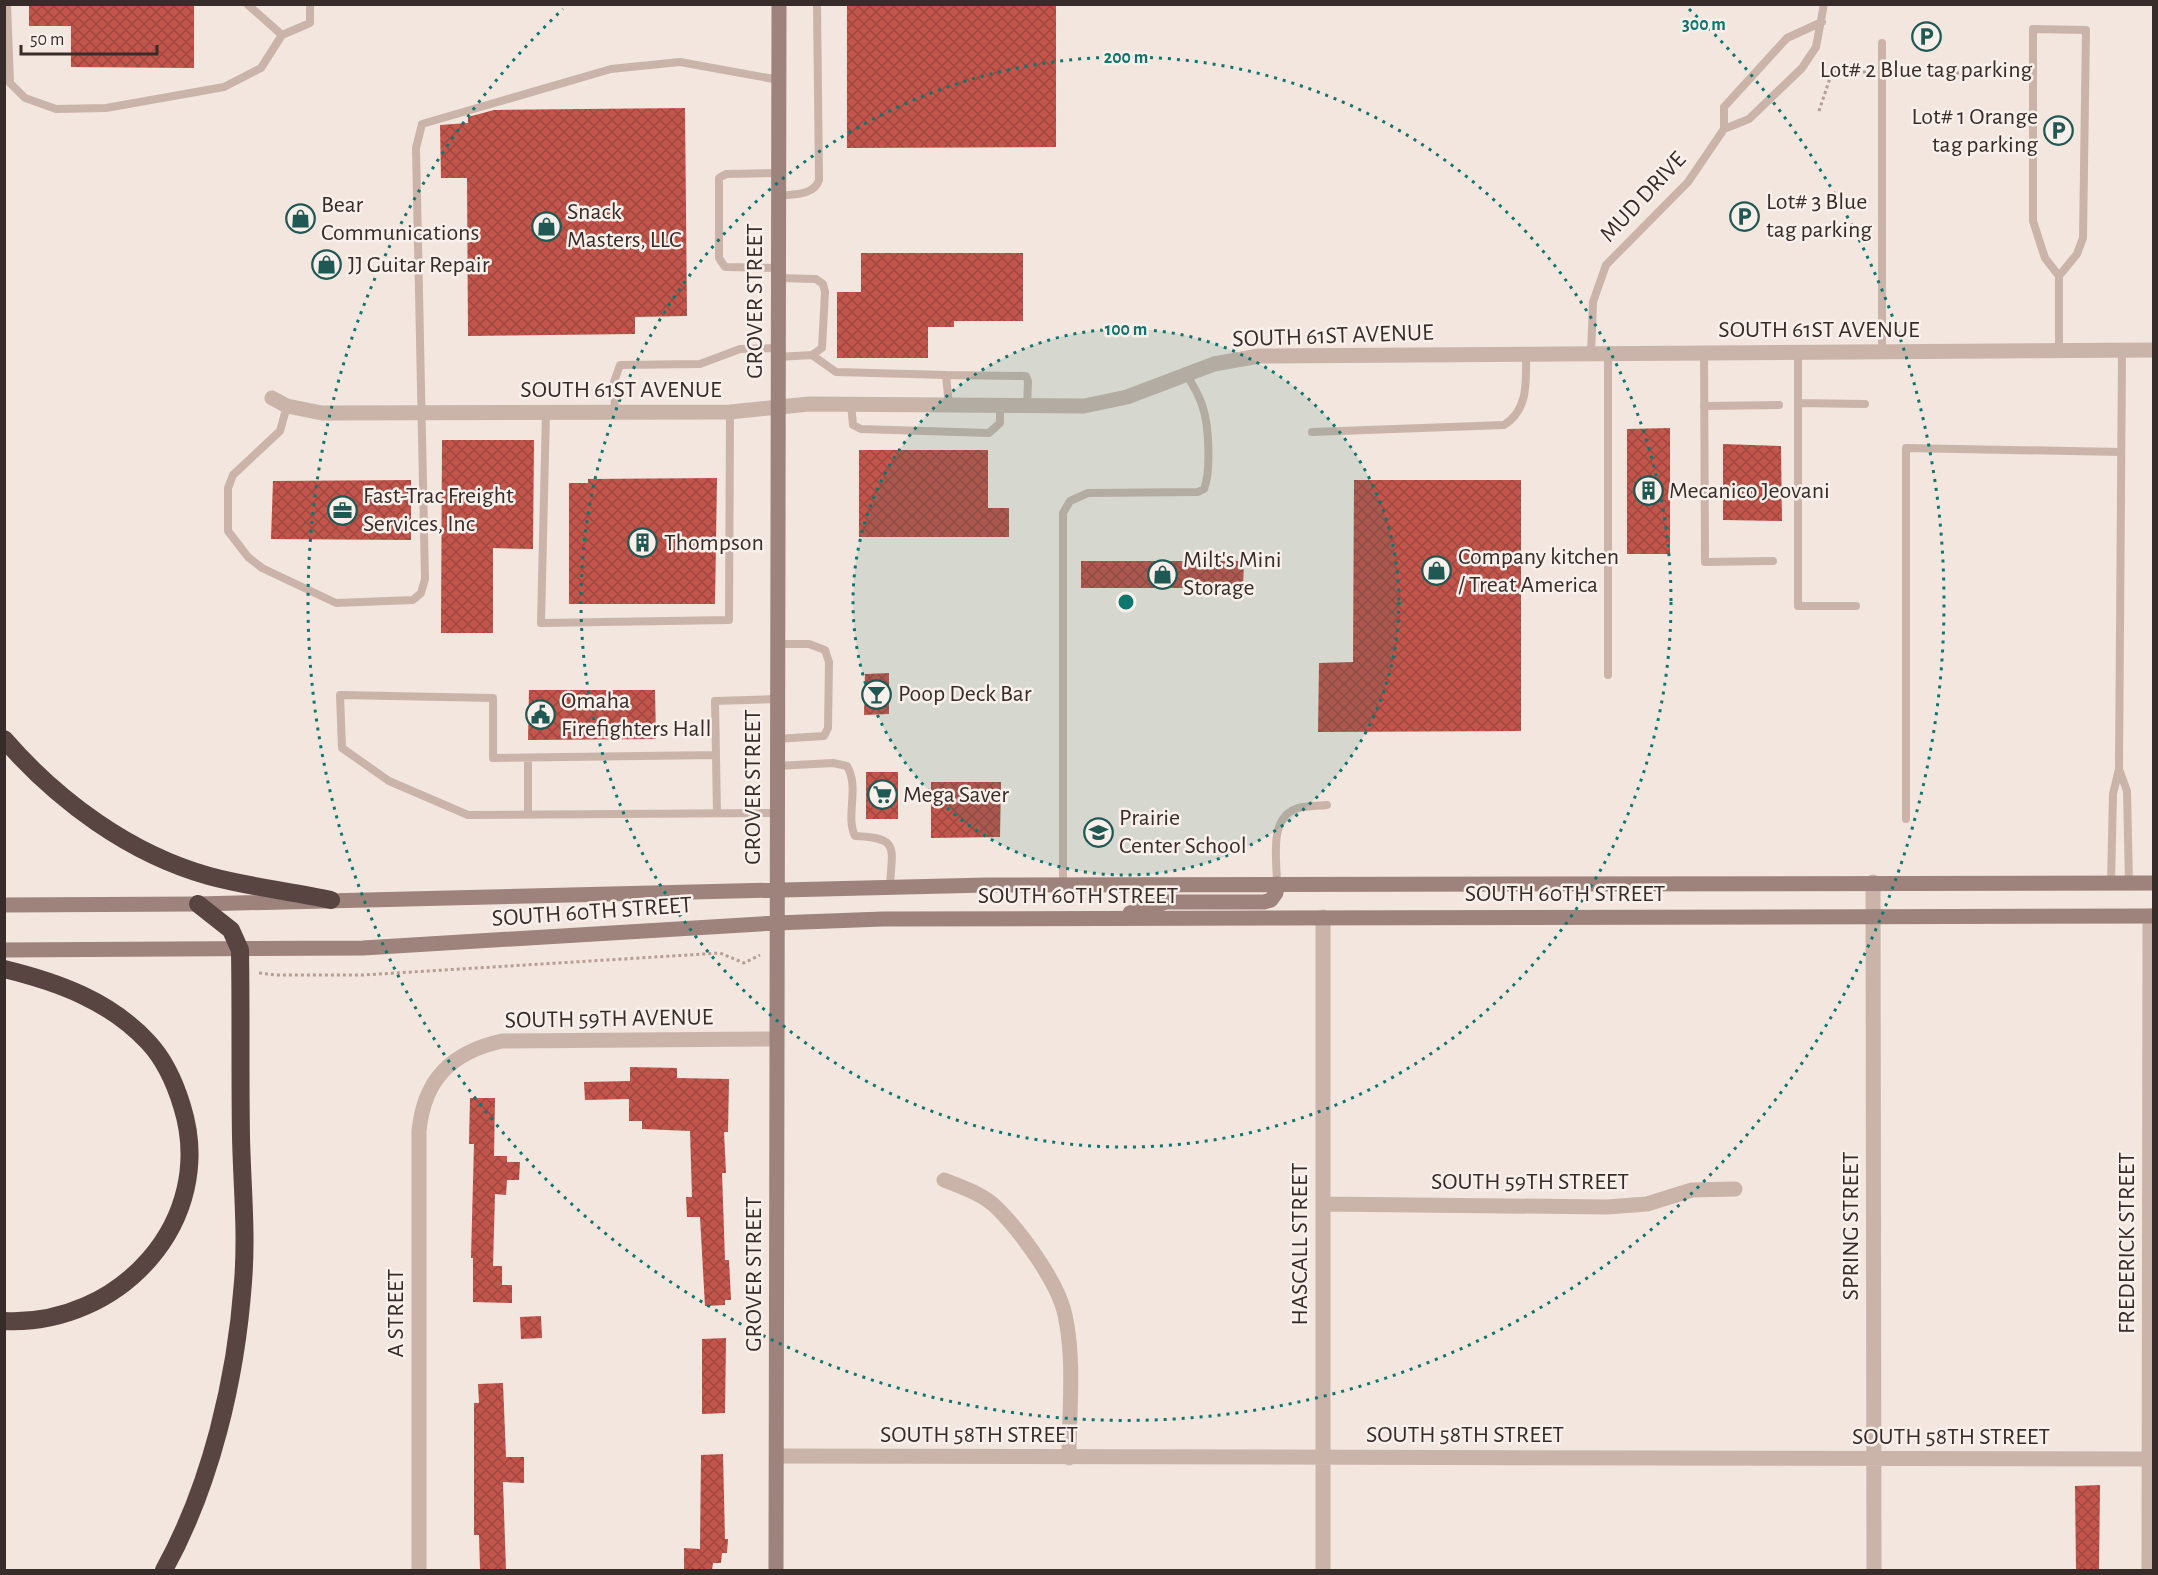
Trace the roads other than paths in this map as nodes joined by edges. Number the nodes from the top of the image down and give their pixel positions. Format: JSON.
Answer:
{"nodes":[{"id":1,"x":7,"y":4,"type":"edge"},
{"id":2,"x":247,"y":4,"type":"edge"},
{"id":3,"x":310,"y":4,"type":"edge"},
{"id":4,"x":779,"y":4,"type":"edge"},
{"id":5,"x":817,"y":4,"type":"edge"},
{"id":6,"x":1824,"y":4,"type":"edge"},
{"id":7,"x":1822,"y":22,"type":"junction"},
{"id":8,"x":282,"y":35,"type":"junction"},
{"id":9,"x":1881,"y":43,"type":"dead end"},
{"id":10,"x":779,"y":80,"type":"junction"},
{"id":11,"x":1724,"y":129,"type":"junction"},
{"id":12,"x":778,"y":173,"type":"junction"},
{"id":13,"x":778,"y":195,"type":"junction"},
{"id":14,"x":778,"y":273,"type":"junction"},
{"id":15,"x":2059,"y":276,"type":"junction"},
{"id":16,"x":2154,"y":350,"type":"edge"},
{"id":17,"x":2059,"y":351,"type":"junction"},
{"id":18,"x":2122,"y":351,"type":"junction"},
{"id":19,"x":778,"y":352,"type":"junction"},
{"id":20,"x":1882,"y":352,"type":"junction"},
{"id":21,"x":1704,"y":353,"type":"junction"},
{"id":22,"x":1798,"y":353,"type":"junction"},
{"id":23,"x":1526,"y":354,"type":"junction"},
{"id":24,"x":1591,"y":354,"type":"junction"},
{"id":25,"x":1608,"y":354,"type":"junction"},
{"id":26,"x":812,"y":355,"type":"junction"},
{"id":27,"x":1186,"y":373,"type":"junction"},
{"id":28,"x":946,"y":375,"type":"junction"},
{"id":29,"x":272,"y":398,"type":"dead end"},
{"id":30,"x":1798,"y":403,"type":"junction"},
{"id":31,"x":851,"y":404,"type":"junction"},
{"id":32,"x":1865,"y":404,"type":"dead end"},
{"id":33,"x":1779,"y":405,"type":"dead end"},
{"id":34,"x":287,"y":406,"type":"junction"},
{"id":35,"x":778,"y":406,"type":"junction"},
{"id":36,"x":949,"y":406,"type":"junction"},
{"id":37,"x":1000,"y":406,"type":"junction"},
{"id":38,"x":1704,"y":406,"type":"junction"},
{"id":39,"x":1027,"y":407,"type":"junction"},
{"id":40,"x":422,"y":412,"type":"junction"},
{"id":41,"x":546,"y":412,"type":"junction"},
{"id":42,"x":615,"y":412,"type":"junction"},
{"id":43,"x":730,"y":412,"type":"junction"},
{"id":44,"x":1312,"y":432,"type":"dead end"},
{"id":45,"x":2121,"y":452,"type":"junction"},
{"id":46,"x":1773,"y":561,"type":"dead end"},
{"id":47,"x":1856,"y":606,"type":"dead end"},
{"id":48,"x":777,"y":644,"type":"junction"},
{"id":49,"x":1608,"y":675,"type":"dead end"},
{"id":50,"x":776,"y":699,"type":"junction"},
{"id":51,"x":4,"y":739,"type":"edge"},
{"id":52,"x":776,"y":739,"type":"junction"},
{"id":53,"x":716,"y":755,"type":"junction"},
{"id":54,"x":528,"y":758,"type":"junction"},
{"id":55,"x":776,"y":766,"type":"junction"},
{"id":56,"x":2119,"y":769,"type":"junction"},
{"id":57,"x":1327,"y":805,"type":"dead end"},
{"id":58,"x":717,"y":813,"type":"junction"},
{"id":59,"x":776,"y":813,"type":"junction"},
{"id":60,"x":528,"y":814,"type":"junction"},
{"id":61,"x":1906,"y":819,"type":"dead end"},
{"id":62,"x":1873,"y":882,"type":"junction"},
{"id":63,"x":2111,"y":883,"type":"junction"},
{"id":64,"x":2128,"y":883,"type":"junction"},
{"id":65,"x":2154,"y":883,"type":"edge"},
{"id":66,"x":1277,"y":884,"type":"junction"},
{"id":67,"x":1063,"y":885,"type":"junction"},
{"id":68,"x":890,"y":886,"type":"junction"},
{"id":69,"x":776,"y":890,"type":"junction"},
{"id":70,"x":331,"y":900,"type":"junction"},
{"id":71,"x":198,"y":904,"type":"junction"},
{"id":72,"x":4,"y":905,"type":"edge"},
{"id":73,"x":1873,"y":916,"type":"junction"},
{"id":74,"x":2152,"y":916,"type":"edge"},
{"id":75,"x":1323,"y":917,"type":"junction"},
{"id":76,"x":1113,"y":918,"type":"junction"},
{"id":77,"x":776,"y":923,"type":"junction"},
{"id":78,"x":4,"y":950,"type":"edge"},
{"id":79,"x":240,"y":950,"type":"junction"},
{"id":80,"x":4,"y":969,"type":"edge"},
{"id":81,"x":776,"y":1039,"type":"junction"},
{"id":82,"x":449,"y":1065,"type":"joint"},
{"id":83,"x":944,"y":1179,"type":"dead end"},
{"id":84,"x":1735,"y":1189,"type":"dead end"},
{"id":85,"x":1323,"y":1204,"type":"junction"},
{"id":86,"x":4,"y":1321,"type":"edge"},
{"id":87,"x":777,"y":1456,"type":"junction"},
{"id":88,"x":1323,"y":1457,"type":"junction"},
{"id":89,"x":1069,"y":1458,"type":"junction"},
{"id":90,"x":2151,"y":1459,"type":"edge"},
{"id":91,"x":1874,"y":1460,"type":"junction"},
{"id":92,"x":164,"y":1570,"type":"edge"},
{"id":93,"x":419,"y":1570,"type":"edge"},
{"id":94,"x":776,"y":1570,"type":"edge"},
{"id":95,"x":1323,"y":1570,"type":"edge"},
{"id":96,"x":1874,"y":1570,"type":"edge"},
{"id":97,"x":2149,"y":1570,"type":"edge"}],
"edges":[{"from":1,"to":8,"type":"lane"},
{"from":2,"to":8,"type":"lane"},
{"from":3,"to":8,"type":"lane"},
{"from":4,"to":10,"type":"main road","name":"GROVER STREET"},
{"from":5,"to":13,"type":"lane"},
{"from":6,"to":7,"type":"lane"},
{"from":7,"to":11,"type":"lane"},
{"from":7,"to":11,"type":"lane"},
{"from":9,"to":20,"type":"lane"},
{"from":10,"to":12,"type":"main road","name":"GROVER STREET"},
{"from":10,"to":40,"type":"lane"},
{"from":11,"to":24,"type":"lane","name":"MUD DRIVE"},
{"from":12,"to":13,"type":"main road","name":"GROVER STREET"},
{"from":12,"to":14,"type":"lane"},
{"from":13,"to":14,"type":"main road","name":"GROVER STREET"},
{"from":14,"to":19,"type":"main road","name":"GROVER STREET"},
{"from":14,"to":26,"type":"lane"},
{"from":15,"to":15,"type":"lane"},
{"from":15,"to":17,"type":"lane"},
{"from":16,"to":18,"type":"street","name":"SOUTH 61ST AVENUE"},
{"from":17,"to":18,"type":"street","name":"SOUTH 61ST AVENUE"},
{"from":17,"to":20,"type":"street","name":"SOUTH 61ST AVENUE"},
{"from":18,"to":45,"type":"lane"},
{"from":19,"to":26,"type":"lane"},
{"from":19,"to":35,"type":"main road","name":"GROVER STREET"},
{"from":19,"to":42,"type":"lane"},
{"from":20,"to":22,"type":"street","name":"SOUTH 61ST AVENUE"},
{"from":21,"to":22,"type":"street","name":"SOUTH 61ST AVENUE"},
{"from":21,"to":25,"type":"street","name":"SOUTH 61ST AVENUE"},
{"from":21,"to":38,"type":"lane"},
{"from":22,"to":30,"type":"lane"},
{"from":23,"to":24,"type":"street","name":"SOUTH 61ST AVENUE"},
{"from":23,"to":27,"type":"street","name":"SOUTH 61ST AVENUE"},
{"from":23,"to":44,"type":"lane"},
{"from":24,"to":25,"type":"street","name":"SOUTH 61ST AVENUE"},
{"from":25,"to":49,"type":"lane"},
{"from":26,"to":28,"type":"lane"},
{"from":27,"to":39,"type":"street","name":"SOUTH 61ST AVENUE"},
{"from":27,"to":67,"type":"lane"},
{"from":28,"to":36,"type":"lane"},
{"from":28,"to":39,"type":"lane"},
{"from":29,"to":34,"type":"street","name":"SOUTH 61ST AVENUE"},
{"from":30,"to":32,"type":"lane"},
{"from":30,"to":47,"type":"lane"},
{"from":31,"to":35,"type":"street","name":"SOUTH 61ST AVENUE"},
{"from":31,"to":36,"type":"street","name":"SOUTH 61ST AVENUE"},
{"from":31,"to":37,"type":"lane"},
{"from":33,"to":38,"type":"lane"},
{"from":34,"to":40,"type":"street","name":"SOUTH 61ST AVENUE"},
{"from":34,"to":40,"type":"lane"},
{"from":35,"to":43,"type":"street","name":"SOUTH 61ST AVENUE"},
{"from":35,"to":48,"type":"main road","name":"GROVER STREET"},
{"from":36,"to":37,"type":"street","name":"SOUTH 61ST AVENUE"},
{"from":37,"to":39,"type":"street","name":"SOUTH 61ST AVENUE"},
{"from":38,"to":46,"type":"lane"},
{"from":40,"to":41,"type":"street","name":"SOUTH 61ST AVENUE"},
{"from":41,"to":42,"type":"street","name":"SOUTH 61ST AVENUE"},
{"from":41,"to":43,"type":"lane"},
{"from":42,"to":43,"type":"street","name":"SOUTH 61ST AVENUE"},
{"from":45,"to":56,"type":"lane"},
{"from":45,"to":61,"type":"lane"},
{"from":48,"to":50,"type":"main road","name":"GROVER STREET"},
{"from":48,"to":52,"type":"lane"},
{"from":50,"to":52,"type":"main road","name":"GROVER STREET"},
{"from":50,"to":53,"type":"lane"},
{"from":51,"to":70,"type":"highway"},
{"from":52,"to":55,"type":"main road","name":"GROVER STREET"},
{"from":53,"to":54,"type":"lane"},
{"from":53,"to":58,"type":"lane"},
{"from":54,"to":60,"type":"lane"},
{"from":54,"to":60,"type":"lane"},
{"from":55,"to":59,"type":"main road","name":"GROVER STREET"},
{"from":55,"to":68,"type":"lane"},
{"from":56,"to":63,"type":"lane"},
{"from":56,"to":64,"type":"lane"},
{"from":57,"to":66,"type":"lane"},
{"from":58,"to":59,"type":"lane"},
{"from":58,"to":60,"type":"lane"},
{"from":59,"to":69,"type":"main road","name":"GROVER STREET"},
{"from":62,"to":63,"type":"main road","name":"SOUTH 60TH STREET"},
{"from":62,"to":66,"type":"main road","name":"SOUTH 60TH STREET"},
{"from":62,"to":73,"type":"street","name":"SPRING STREET"},
{"from":63,"to":64,"type":"main road","name":"SOUTH 60TH STREET"},
{"from":64,"to":65,"type":"main road","name":"SOUTH 60TH STREET"},
{"from":66,"to":67,"type":"main road","name":"SOUTH 60TH STREET"},
{"from":66,"to":76,"type":"main road"},
{"from":67,"to":68,"type":"main road","name":"SOUTH 60TH STREET"},
{"from":68,"to":69,"type":"main road","name":"SOUTH 60TH STREET"},
{"from":69,"to":70,"type":"main road","name":"SOUTH 60TH STREET"},
{"from":69,"to":77,"type":"main road","name":"GROVER STREET"},
{"from":70,"to":71,"type":"main road","name":"SOUTH 60TH STREET"},
{"from":71,"to":72,"type":"main road","name":"SOUTH 60TH STREET"},
{"from":71,"to":79,"type":"highway"},
{"from":73,"to":74,"type":"main road","name":"SOUTH 60TH STREET"},
{"from":73,"to":75,"type":"main road","name":"SOUTH 60TH STREET"},
{"from":73,"to":91,"type":"street","name":"SPRING STREET"},
{"from":74,"to":90,"type":"street","name":"FREDERICK STREET"},
{"from":75,"to":76,"type":"main road","name":"SOUTH 60TH STREET"},
{"from":75,"to":85,"type":"street","name":"HASCALL STREET"},
{"from":76,"to":77,"type":"main road","name":"SOUTH 60TH STREET"},
{"from":77,"to":79,"type":"main road","name":"SOUTH 60TH STREET"},
{"from":77,"to":81,"type":"main road","name":"GROVER STREET"},
{"from":78,"to":79,"type":"main road","name":"SOUTH 60TH STREET"},
{"from":79,"to":92,"type":"highway"},
{"from":80,"to":86,"type":"highway"},
{"from":81,"to":82,"type":"street","name":"SOUTH 59TH AVENUE"},
{"from":81,"to":87,"type":"main road","name":"GROVER STREET"},
{"from":82,"to":93,"type":"street","name":"A STREET"},
{"from":83,"to":89,"type":"street"},
{"from":84,"to":85,"type":"street","name":"SOUTH 59TH STREET"},
{"from":85,"to":88,"type":"street","name":"HASCALL STREET"},
{"from":87,"to":89,"type":"street","name":"SOUTH 58TH STREET"},
{"from":87,"to":94,"type":"main road","name":"GROVER STREET"},
{"from":88,"to":89,"type":"street","name":"SOUTH 58TH STREET"},
{"from":88,"to":91,"type":"street","name":"SOUTH 58TH STREET"},
{"from":88,"to":95,"type":"street","name":"HASCALL STREET"},
{"from":90,"to":91,"type":"street","name":"SOUTH 58TH STREET"},
{"from":90,"to":97,"type":"street","name":"FREDERICK STREET"},
{"from":91,"to":96,"type":"street","name":"SPRING STREET"}]}
